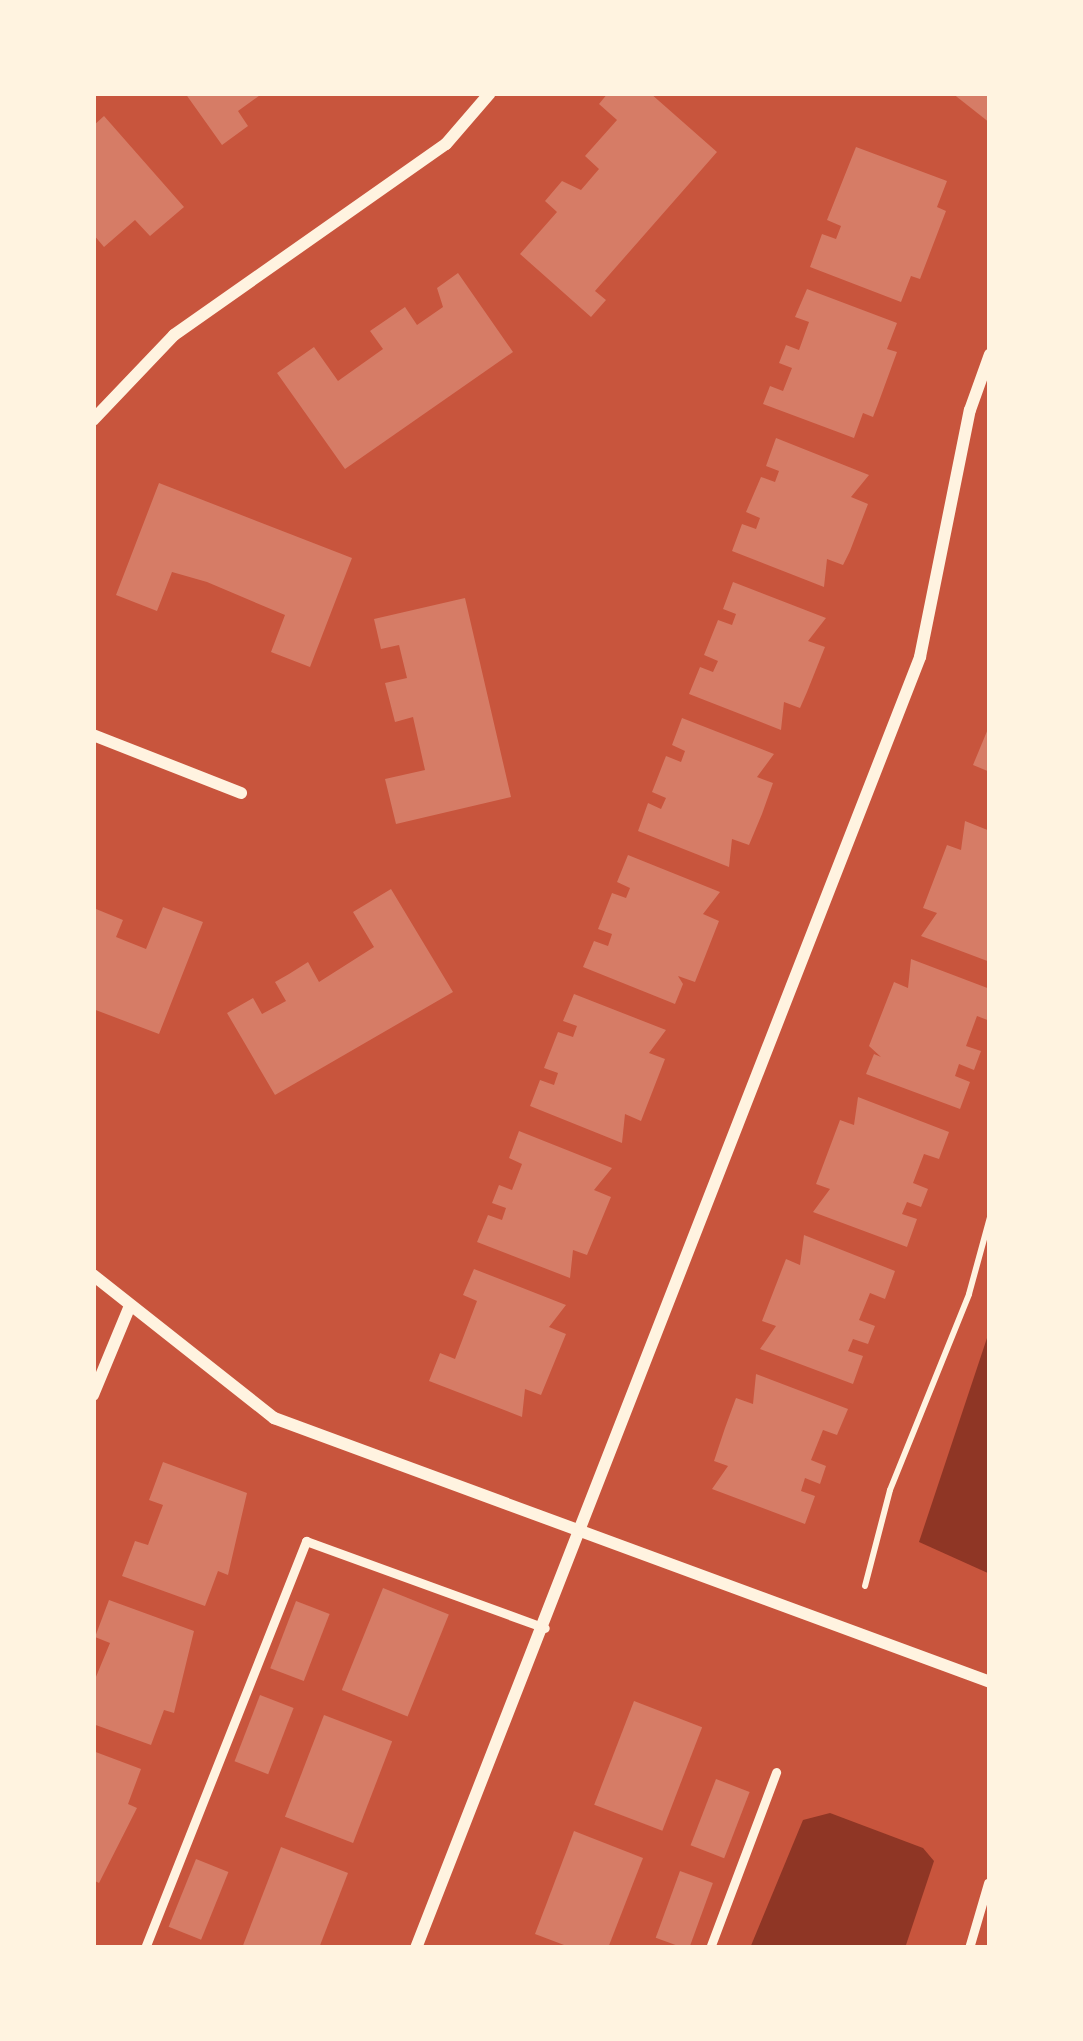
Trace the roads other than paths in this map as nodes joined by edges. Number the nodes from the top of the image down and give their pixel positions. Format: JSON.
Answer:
{"nodes":[{"id":1,"x":490,"y":93,"type":"edge"},
{"id":2,"x":990,"y":355,"type":"edge"},
{"id":3,"x":93,"y":420,"type":"edge"},
{"id":4,"x":93,"y":735,"type":"edge"},
{"id":5,"x":242,"y":793,"type":"dead end"},
{"id":6,"x":93,"y":1275,"type":"edge"},
{"id":7,"x":129,"y":1308,"type":"junction"},
{"id":8,"x":93,"y":1395,"type":"edge"},
{"id":9,"x":583,"y":1533,"type":"junction"},
{"id":10,"x":545,"y":1628,"type":"junction"},
{"id":11,"x":990,"y":1682,"type":"edge"},
{"id":12,"x":776,"y":1772,"type":"dead end"},
{"id":13,"x":988,"y":1883,"type":"edge"},
{"id":14,"x":145,"y":1948,"type":"edge"},
{"id":15,"x":416,"y":1948,"type":"edge"},
{"id":16,"x":710,"y":1948,"type":"edge"},
{"id":17,"x":969,"y":1948,"type":"edge"}],
"edges":[{"from":1,"to":3,"type":"street"},
{"from":2,"to":9,"type":"street"},
{"from":4,"to":5,"type":"street"},
{"from":6,"to":7,"type":"street"},
{"from":7,"to":8,"type":"street"},
{"from":7,"to":9,"type":"street"},
{"from":9,"to":10,"type":"street"},
{"from":9,"to":11,"type":"street"},
{"from":10,"to":14,"type":"lane"},
{"from":10,"to":15,"type":"street"},
{"from":12,"to":16,"type":"lane"},
{"from":13,"to":17,"type":"lane"}]}
